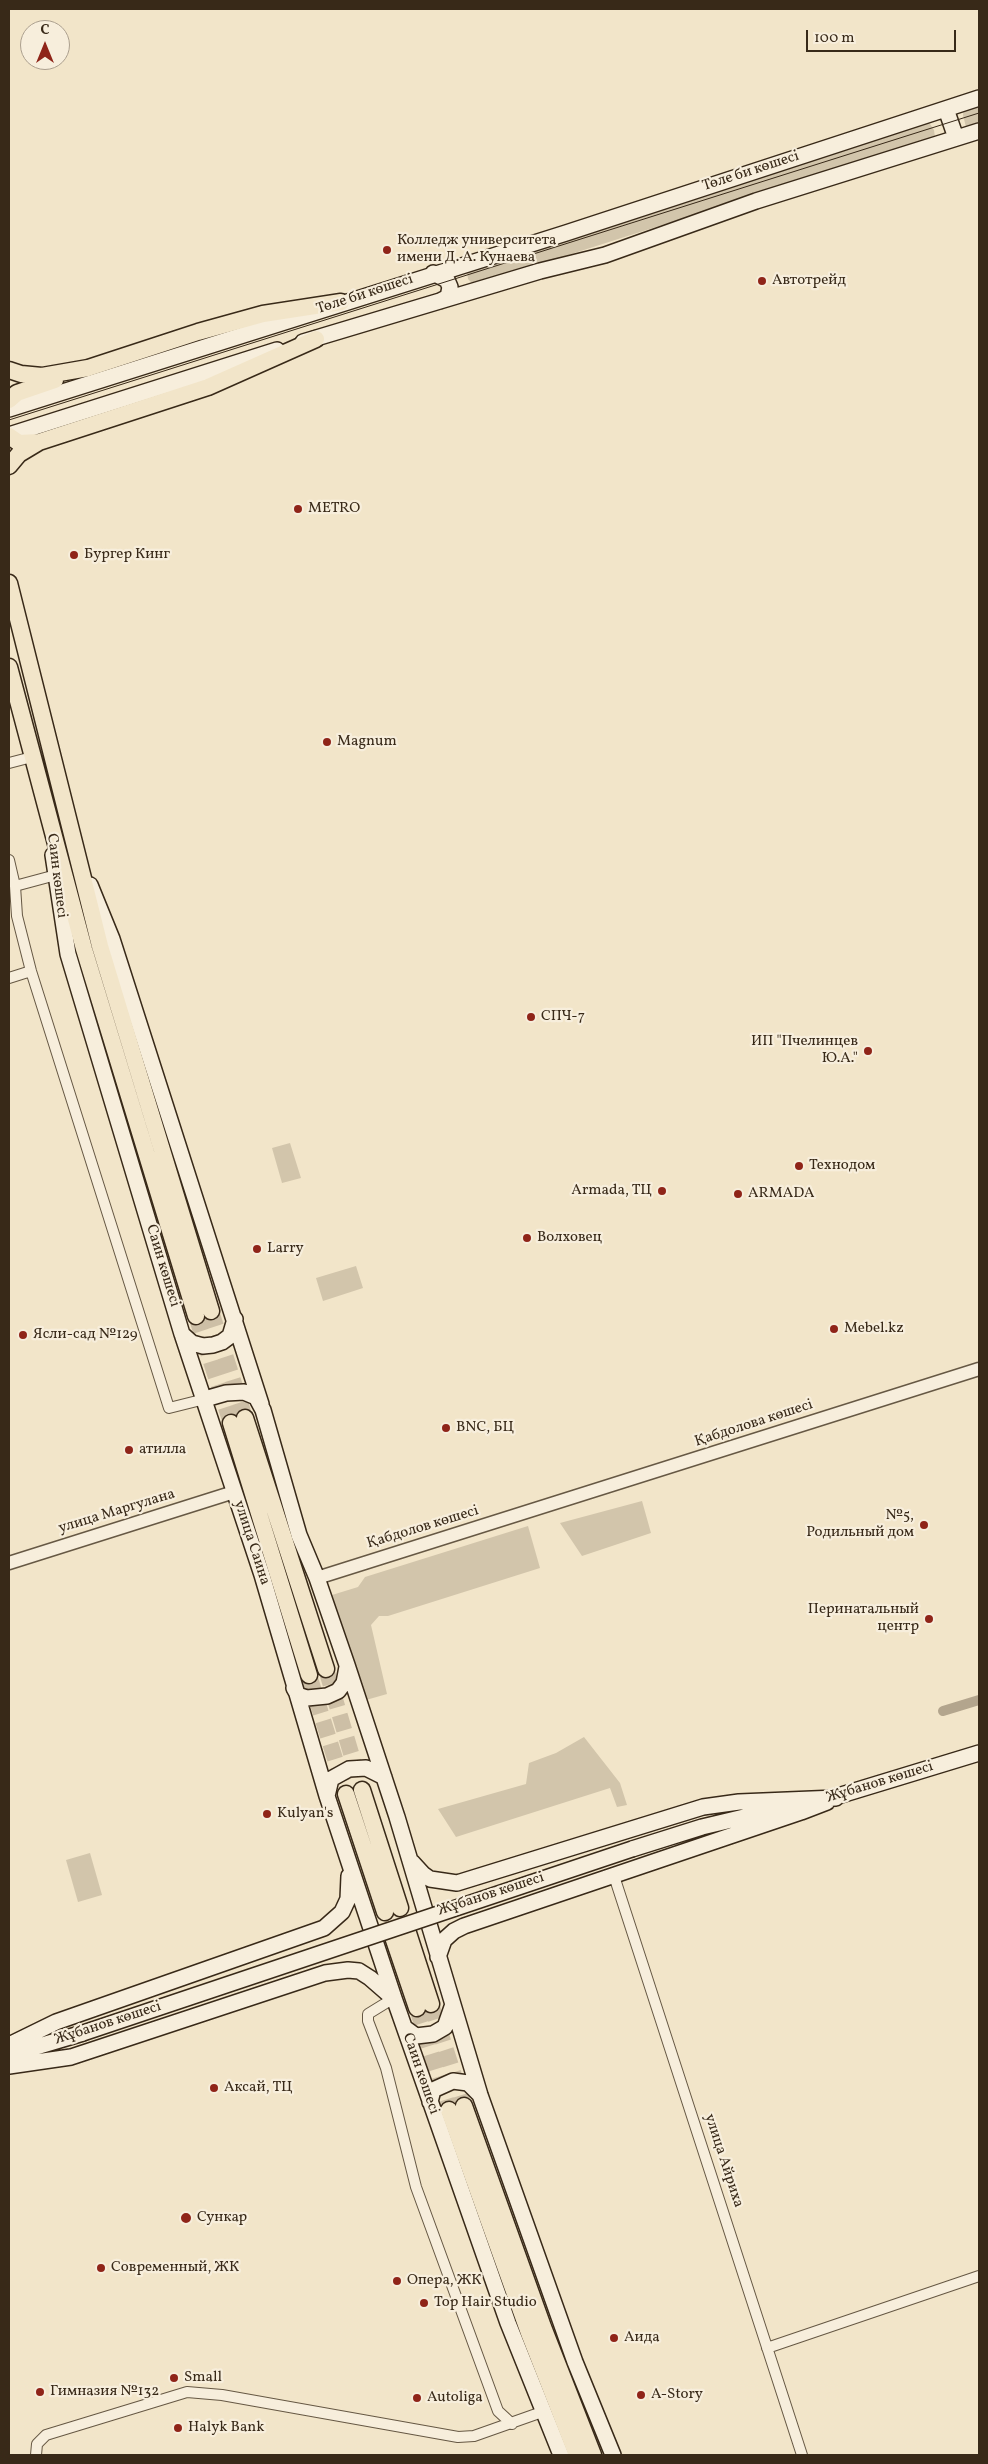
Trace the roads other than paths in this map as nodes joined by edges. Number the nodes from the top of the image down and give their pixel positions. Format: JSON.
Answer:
{"nodes":[{"id":1,"x":979,"y":98,"type":"edge"},
{"id":2,"x":946,"y":109,"type":"junction"},
{"id":3,"x":979,"y":131,"type":"edge"},
{"id":4,"x":956,"y":138,"type":"junction"},
{"id":5,"x":432,"y":273,"type":"junction"},
{"id":6,"x":440,"y":301,"type":"junction"},
{"id":7,"x":341,"y":302,"type":"junction"},
{"id":8,"x":316,"y":338,"type":"junction"},
{"id":9,"x":88,"y":368,"type":"junction"},
{"id":10,"x":9,"y":370,"type":"edge"},
{"id":11,"x":9,"y":400,"type":"edge"},
{"id":12,"x":9,"y":409,"type":"edge"},
{"id":13,"x":9,"y":436,"type":"edge"},
{"id":14,"x":38,"y":442,"type":"junction"},
{"id":15,"x":9,"y":466,"type":"edge"},
{"id":16,"x":9,"y":583,"type":"edge"},
{"id":17,"x":9,"y":667,"type":"edge"},
{"id":18,"x":32,"y":757,"type":"junction"},
{"id":19,"x":9,"y":763,"type":"edge"},
{"id":20,"x":49,"y":819,"type":"junction"},
{"id":21,"x":75,"y":847,"type":"junction"},
{"id":22,"x":9,"y":860,"type":"edge"},
{"id":23,"x":56,"y":875,"type":"junction"},
{"id":24,"x":15,"y":886,"type":"junction"},
{"id":25,"x":31,"y":971,"type":"junction"},
{"id":26,"x":9,"y":978,"type":"edge"},
{"id":27,"x":235,"y":1319,"type":"junction"},
{"id":28,"x":182,"y":1334,"type":"junction"},
{"id":29,"x":979,"y":1369,"type":"edge"},
{"id":30,"x":205,"y":1399,"type":"junction"},
{"id":31,"x":263,"y":1410,"type":"junction"},
{"id":32,"x":234,"y":1492,"type":"junction"},
{"id":33,"x":538,"y":1509,"type":"joint"},
{"id":34,"x":9,"y":1563,"type":"edge"},
{"id":35,"x":317,"y":1578,"type":"junction"},
{"id":36,"x":347,"y":1665,"type":"junction"},
{"id":37,"x":326,"y":1669,"type":"tunnel mouth"},
{"id":38,"x":309,"y":1675,"type":"tunnel mouth"},
{"id":39,"x":294,"y":1688,"type":"junction"},
{"id":40,"x":979,"y":1753,"type":"edge"},
{"id":41,"x":384,"y":1777,"type":"junction"},
{"id":42,"x":354,"y":1792,"type":"tunnel mouth"},
{"id":43,"x":327,"y":1796,"type":"junction"},
{"id":44,"x":836,"y":1798,"type":"junction"},
{"id":45,"x":408,"y":1858,"type":"junction"},
{"id":46,"x":350,"y":1867,"type":"junction"},
{"id":47,"x":614,"y":1876,"type":"junction"},
{"id":48,"x":392,"y":1910,"type":"dead end"},
{"id":49,"x":401,"y":1935,"type":"dead end"},
{"id":50,"x":438,"y":1957,"type":"junction"},
{"id":51,"x":394,"y":1998,"type":"junction"},
{"id":52,"x":424,"y":2006,"type":"tunnel mouth"},
{"id":53,"x":452,"y":2007,"type":"junction"},
{"id":54,"x":405,"y":2028,"type":"junction"},
{"id":55,"x":9,"y":2045,"type":"edge"},
{"id":56,"x":9,"y":2056,"type":"edge"},
{"id":57,"x":9,"y":2066,"type":"edge"},
{"id":58,"x":480,"y":2095,"type":"junction"},
{"id":59,"x":430,"y":2102,"type":"junction"},
{"id":60,"x":979,"y":2276,"type":"edge"},
{"id":61,"x":767,"y":2348,"type":"junction"},
{"id":62,"x":542,"y":2412,"type":"junction"},
{"id":63,"x":512,"y":2424,"type":"junction"},
{"id":64,"x":36,"y":2455,"type":"edge"},
{"id":65,"x":561,"y":2455,"type":"edge"},
{"id":66,"x":577,"y":2455,"type":"edge"},
{"id":67,"x":593,"y":2455,"type":"edge"},
{"id":68,"x":613,"y":2455,"type":"edge"},
{"id":69,"x":802,"y":2455,"type":"edge"}],
"edges":[{"from":1,"to":2,"type":"main road","name":"Төле би көшесі"},
{"from":2,"to":4,"type":"main road"},
{"from":2,"to":5,"type":"main road","name":"Төле би көшесі"},
{"from":3,"to":4,"type":"main road","name":"Төле би көшесі"},
{"from":4,"to":6,"type":"main road","name":"Төле би көшесі"},
{"from":5,"to":6,"type":"main road"},
{"from":5,"to":7,"type":"main road","name":"Төле би көшесі"},
{"from":6,"to":8,"type":"main road","name":"Төле би көшесі"},
{"from":7,"to":9,"type":"main road"},
{"from":7,"to":12,"type":"main road","name":"Төле би көшесі"},
{"from":8,"to":13,"type":"main road","name":"Төле би көшесі"},
{"from":8,"to":14,"type":"main road"},
{"from":9,"to":10,"type":"main road"},
{"from":9,"to":11,"type":"main road"},
{"from":13,"to":14,"type":"main road"},
{"from":14,"to":15,"type":"main road"},
{"from":16,"to":21,"type":"main road","name":"Саин көшесі"},
{"from":17,"to":18,"type":"main road"},
{"from":18,"to":19,"type":"street"},
{"from":18,"to":20,"type":"main road"},
{"from":20,"to":21,"type":"main road","name":"Саин көшесі"},
{"from":20,"to":23,"type":"main road","name":"Саин көшесі"},
{"from":21,"to":27,"type":"main road","name":"Саин көшесі"},
{"from":22,"to":24,"type":"street"},
{"from":23,"to":24,"type":"street"},
{"from":23,"to":28,"type":"main road","name":"Саин көшесі"},
{"from":24,"to":25,"type":"street"},
{"from":25,"to":26,"type":"street"},
{"from":25,"to":30,"type":"street"},
{"from":27,"to":28,"type":"main road"},
{"from":27,"to":31,"type":"main road","name":"Саин көшесі"},
{"from":28,"to":30,"type":"main road","name":"Саин көшесі"},
{"from":29,"to":33,"type":"street","name":"Қабдолова көшесі"},
{"from":30,"to":31,"type":"main road"},
{"from":30,"to":32,"type":"main road","name":"улица Саина"},
{"from":31,"to":35,"type":"main road","name":"Саин көшесі"},
{"from":32,"to":34,"type":"street","name":"улица Маргулана"},
{"from":32,"to":39,"type":"main road","name":"улица Саина"},
{"from":33,"to":35,"type":"street","name":"Қабдолов көшесі"},
{"from":35,"to":36,"type":"main road","name":"Саин көшесі"},
{"from":36,"to":39,"type":"main road"},
{"from":36,"to":41,"type":"main road","name":"Саин көшесі"},
{"from":37,"to":38,"type":"main road"},
{"from":39,"to":43,"type":"main road","name":"Саин көшесі"},
{"from":40,"to":44,"type":"main road","name":"Жұбанов көшесі"},
{"from":41,"to":43,"type":"main road"},
{"from":41,"to":45,"type":"main road"},
{"from":42,"to":48,"type":"main road"},
{"from":43,"to":46,"type":"main road","name":"Саин көшесі"},
{"from":44,"to":45,"type":"main road"},
{"from":44,"to":47,"type":"main road"},
{"from":44,"to":56,"type":"main road","name":"Жұбанов көшесі","bridge":true},
{"from":45,"to":50,"type":"main road"},
{"from":46,"to":51,"type":"main road","name":"Саин көшесі"},
{"from":46,"to":55,"type":"main road"},
{"from":47,"to":50,"type":"main road"},
{"from":47,"to":61,"type":"street","name":"улица Айриха"},
{"from":49,"to":52,"type":"main road"},
{"from":50,"to":53,"type":"main road"},
{"from":51,"to":54,"type":"main road","name":"Саин көшесі"},
{"from":51,"to":57,"type":"main road"},
{"from":51,"to":63,"type":"street"},
{"from":53,"to":54,"type":"main road"},
{"from":53,"to":58,"type":"main road"},
{"from":54,"to":59,"type":"main road","name":"Саин көшесі"},
{"from":58,"to":59,"type":"main road"},
{"from":58,"to":68,"type":"main road"},
{"from":59,"to":62,"type":"main road","name":"Саин көшесі"},
{"from":60,"to":61,"type":"street"},
{"from":61,"to":69,"type":"street","name":"улица Айриха"},
{"from":62,"to":63,"type":"street"},
{"from":62,"to":65,"type":"main road","name":"Саин көшесі"},
{"from":63,"to":64,"type":"street"},
{"from":66,"to":67,"type":"main road","name":"Саин көшесі"}]}
